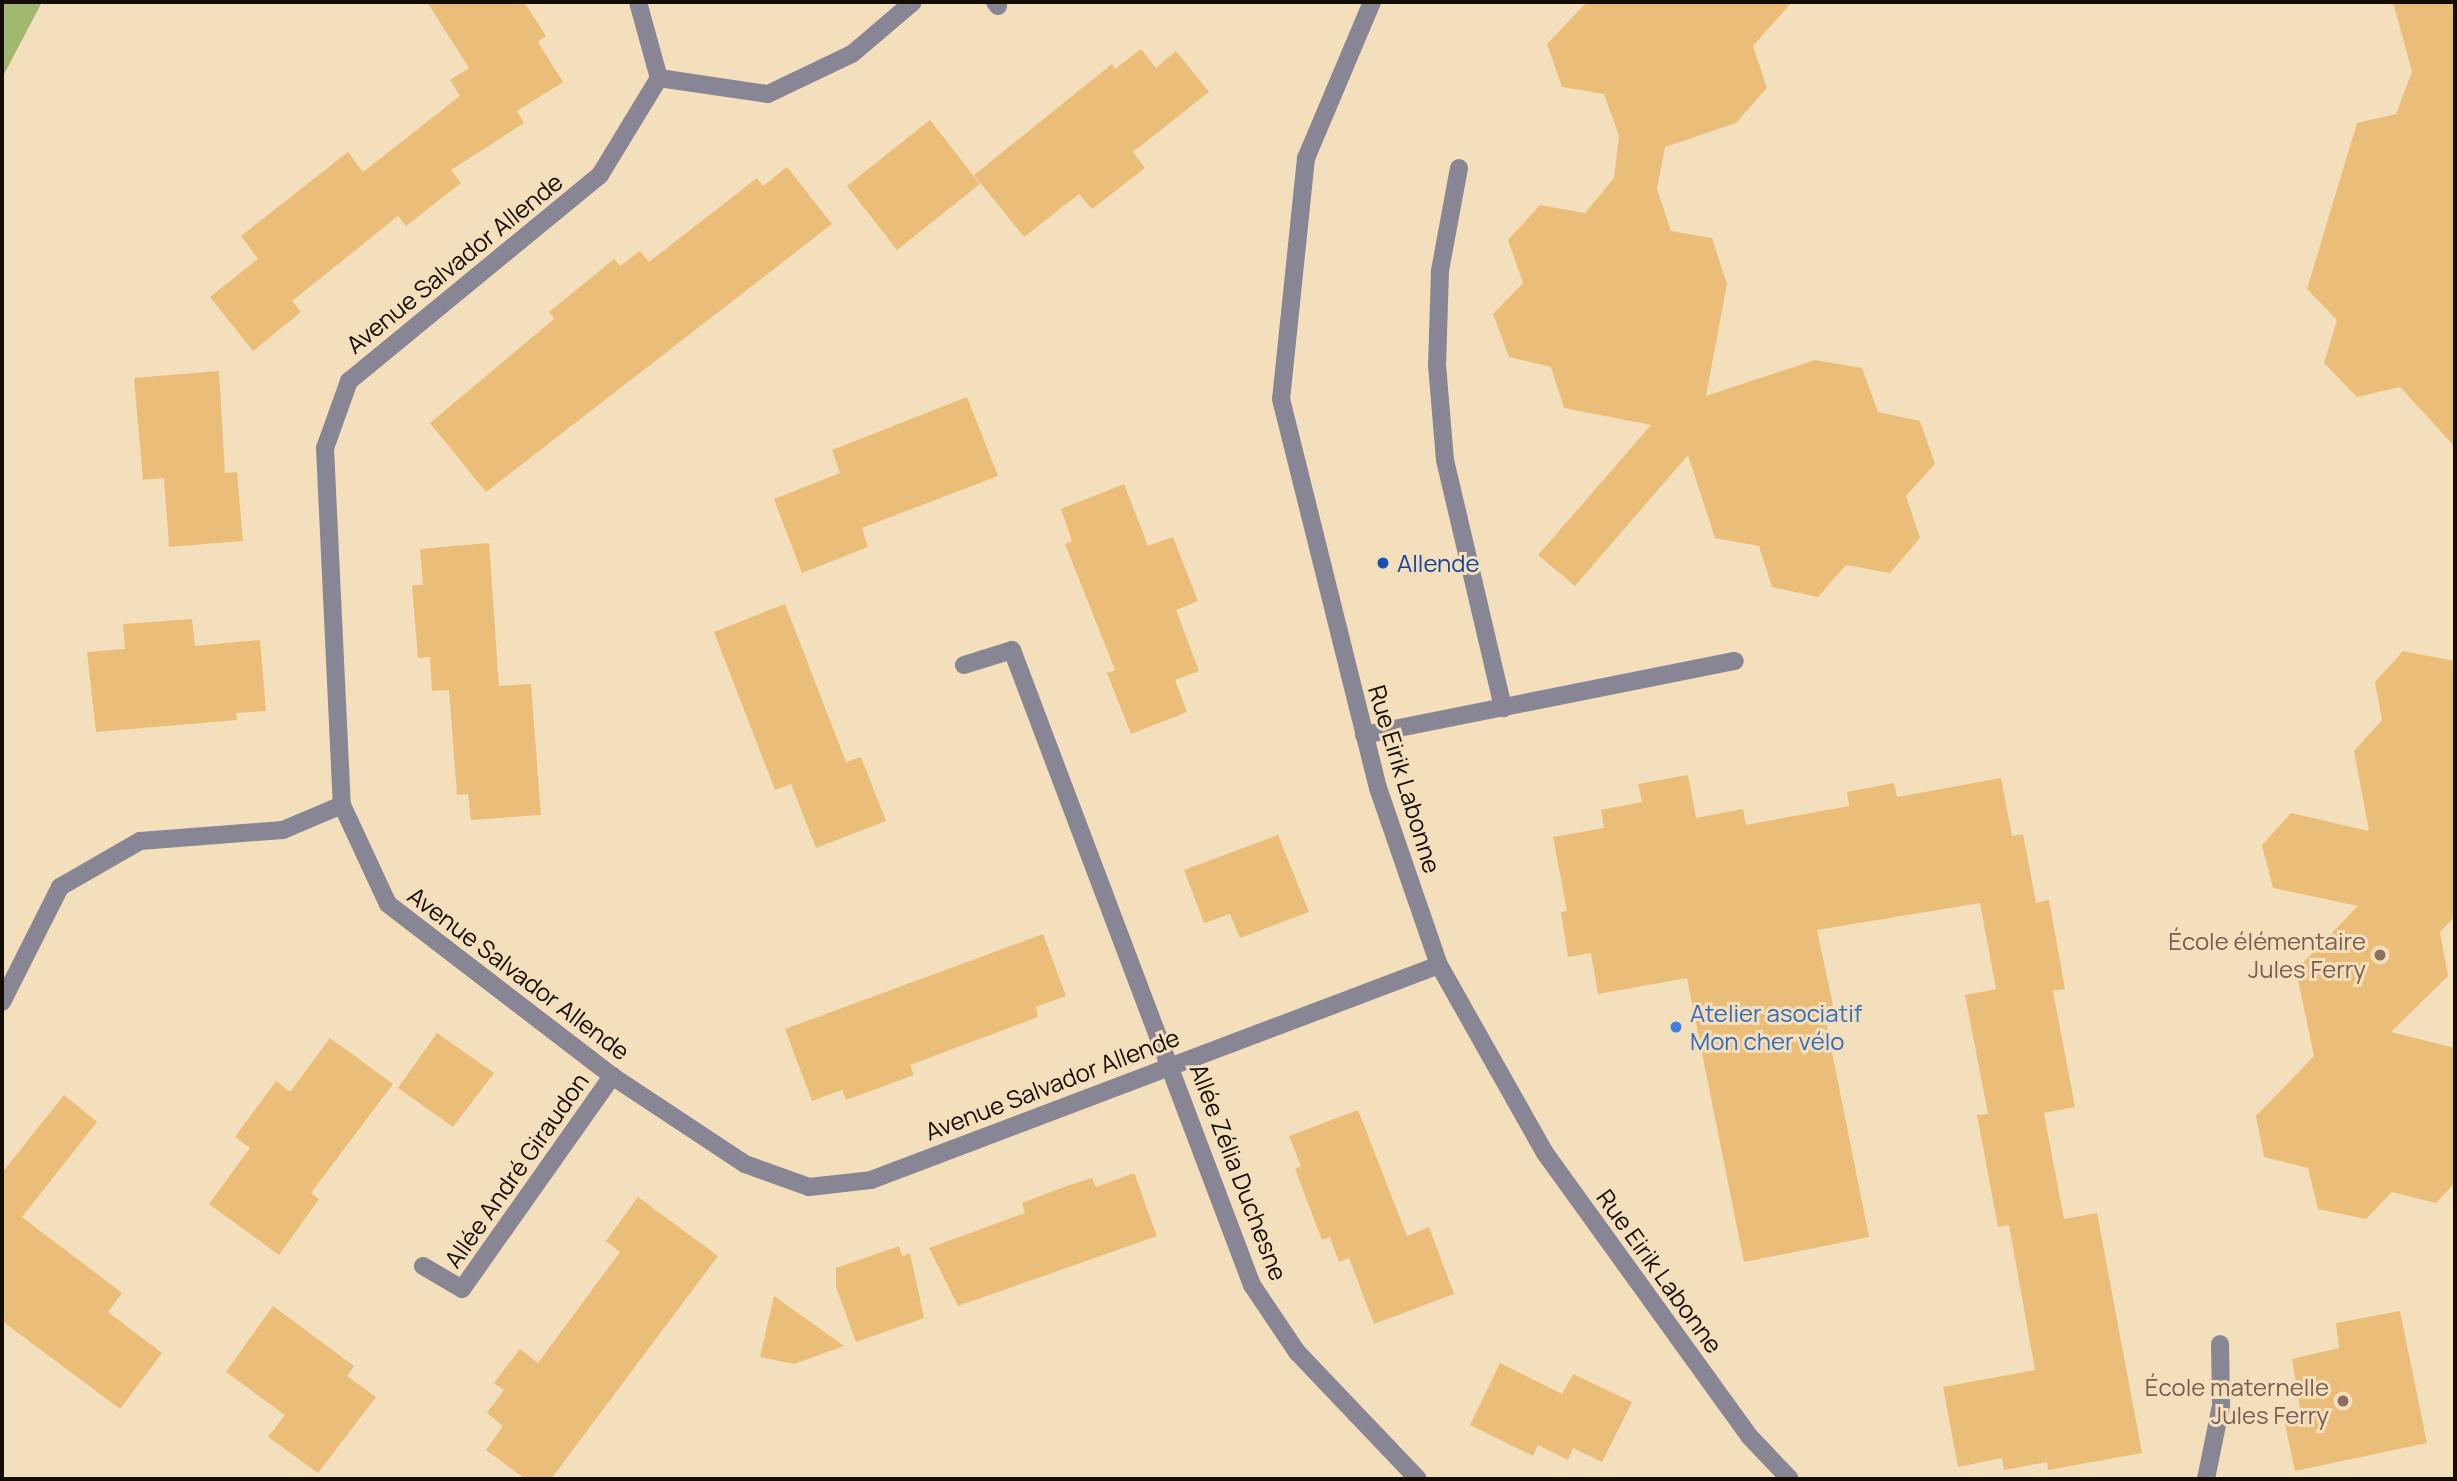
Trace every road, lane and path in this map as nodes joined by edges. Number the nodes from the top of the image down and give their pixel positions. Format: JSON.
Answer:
{"nodes":[{"id":1,"x":638,"y":2,"type":"edge"},
{"id":2,"x":913,"y":2,"type":"edge"},
{"id":3,"x":1372,"y":2,"type":"edge"},
{"id":4,"x":659,"y":78,"type":"junction"},
{"id":5,"x":1459,"y":168,"type":"dead end"},
{"id":6,"x":1735,"y":662,"type":"dead end"},
{"id":7,"x":964,"y":665,"type":"dead end"},
{"id":8,"x":1503,"y":708,"type":"junction"},
{"id":9,"x":1364,"y":735,"type":"junction"},
{"id":10,"x":342,"y":805,"type":"junction"},
{"id":11,"x":1439,"y":965,"type":"junction"},
{"id":12,"x":2,"y":1002,"type":"edge"},
{"id":13,"x":1171,"y":1065,"type":"junction"},
{"id":14,"x":612,"y":1076,"type":"junction"},
{"id":15,"x":423,"y":1266,"type":"dead end"},
{"id":16,"x":2220,"y":1344,"type":"dead end"},
{"id":17,"x":1418,"y":1479,"type":"edge"},
{"id":18,"x":1790,"y":1479,"type":"edge"},
{"id":19,"x":2206,"y":1479,"type":"edge"}],
"edges":[{"from":1,"to":4,"type":"street"},
{"from":2,"to":4,"type":"street"},
{"from":3,"to":9,"type":"street","name":"Rue Eirik Labonne"},
{"from":4,"to":10,"type":"street","name":"Avenue Salvador Allende"},
{"from":5,"to":8,"type":"street"},
{"from":6,"to":8,"type":"street"},
{"from":7,"to":13,"type":"street","name":"Allée Zélia Duchesne"},
{"from":8,"to":9,"type":"street"},
{"from":9,"to":11,"type":"street","name":"Rue Eirik Labonne"},
{"from":10,"to":12,"type":"street"},
{"from":10,"to":14,"type":"street","name":"Avenue Salvador Allende"},
{"from":11,"to":13,"type":"street","name":"Avenue Salvador Allende"},
{"from":11,"to":18,"type":"street","name":"Rue Eirik Labonne"},
{"from":13,"to":14,"type":"street","name":"Avenue Salvador Allende"},
{"from":13,"to":17,"type":"street","name":"Allée Zélia Duchesne"},
{"from":14,"to":15,"type":"street","name":"Allée André Giraudon"},
{"from":16,"to":19,"type":"street"}]}
